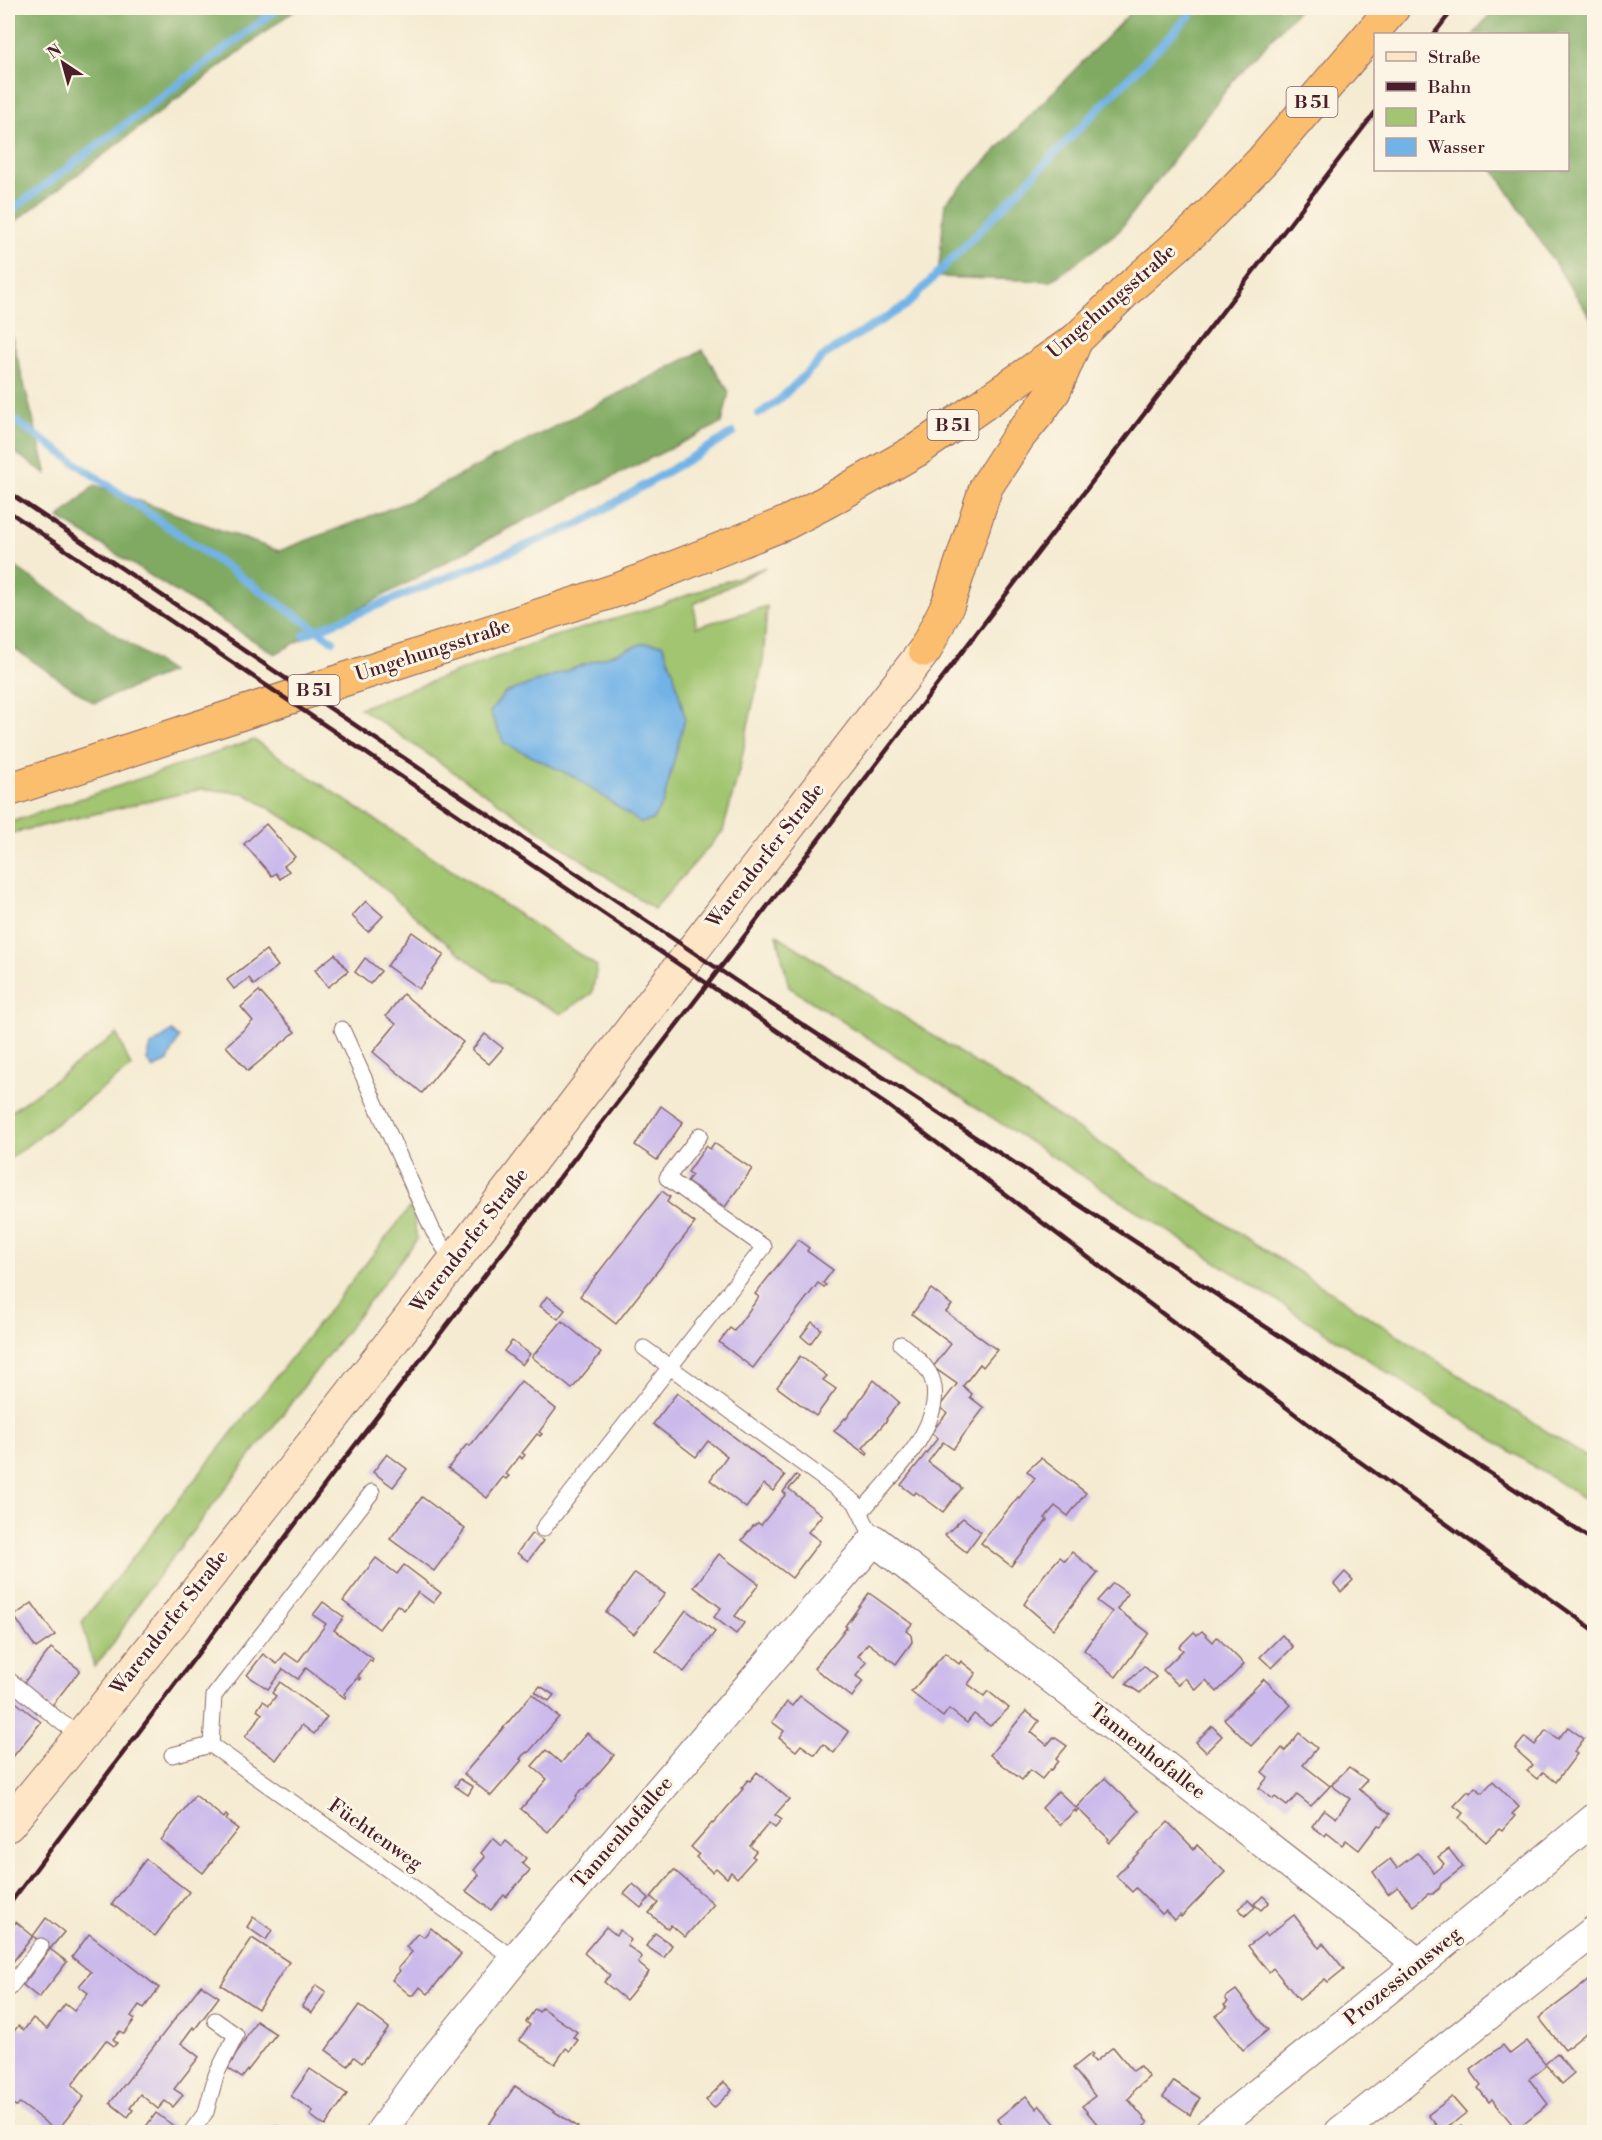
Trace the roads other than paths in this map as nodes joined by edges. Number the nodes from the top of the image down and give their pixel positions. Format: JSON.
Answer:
{"nodes":[{"id":1,"x":1393,"y":8,"type":"edge"},
{"id":2,"x":1076,"y":340,"type":"junction"},
{"id":3,"x":925,"y":651,"type":"joint"},
{"id":4,"x":8,"y":790,"type":"edge"},
{"id":5,"x":342,"y":1029,"type":"dead end"},
{"id":6,"x":700,"y":1135,"type":"dead end"},
{"id":7,"x":454,"y":1263,"type":"junction"},
{"id":8,"x":901,"y":1344,"type":"dead end"},
{"id":9,"x":644,"y":1348,"type":"dead end"},
{"id":10,"x":669,"y":1367,"type":"junction"},
{"id":11,"x":372,"y":1492,"type":"dead end"},
{"id":12,"x":861,"y":1512,"type":"junction"},
{"id":13,"x":543,"y":1529,"type":"dead end"},
{"id":14,"x":874,"y":1540,"type":"junction"},
{"id":15,"x":8,"y":1679,"type":"edge"},
{"id":16,"x":82,"y":1735,"type":"junction"},
{"id":17,"x":211,"y":1744,"type":"junction"},
{"id":18,"x":172,"y":1755,"type":"dead end"},
{"id":19,"x":1594,"y":1819,"type":"edge"},
{"id":20,"x":8,"y":1825,"type":"edge"},
{"id":21,"x":1594,"y":1930,"type":"edge"},
{"id":22,"x":41,"y":1946,"type":"dead end"},
{"id":23,"x":515,"y":1959,"type":"junction"},
{"id":24,"x":1419,"y":1964,"type":"junction"},
{"id":25,"x":8,"y":1989,"type":"edge"},
{"id":26,"x":215,"y":2020,"type":"dead end"},
{"id":27,"x":191,"y":2133,"type":"edge"},
{"id":28,"x":381,"y":2133,"type":"edge"},
{"id":29,"x":1210,"y":2133,"type":"edge"},
{"id":30,"x":1340,"y":2133,"type":"edge"}],
"edges":[{"from":1,"to":2,"type":"highway","name":"Umgehungsstraße","number":"B 51"},
{"from":2,"to":3,"type":"highway"},
{"from":2,"to":4,"type":"highway","name":"Umgehungsstraße","number":"B 51"},
{"from":3,"to":7,"type":"main road","name":"Warendorfer Straße"},
{"from":5,"to":7,"type":"lane"},
{"from":6,"to":10,"type":"lane"},
{"from":7,"to":16,"type":"main road","name":"Warendorfer Straße"},
{"from":8,"to":12,"type":"lane"},
{"from":9,"to":10,"type":"lane","name":"Tannenhofallee"},
{"from":10,"to":12,"type":"lane","name":"Tannenhofallee"},
{"from":10,"to":13,"type":"lane"},
{"from":11,"to":17,"type":"lane"},
{"from":12,"to":14,"type":"lane","name":"Tannenhofallee"},
{"from":14,"to":23,"type":"street","name":"Tannenhofallee"},
{"from":14,"to":24,"type":"street","name":"Tannenhofallee"},
{"from":15,"to":16,"type":"lane"},
{"from":16,"to":20,"type":"main road","name":"Warendorfer Straße"},
{"from":17,"to":18,"type":"lane"},
{"from":17,"to":23,"type":"lane","name":"Füchtenweg"},
{"from":19,"to":24,"type":"street","name":"Prozessionsweg"},
{"from":21,"to":30,"type":"street"},
{"from":22,"to":25,"type":"lane"},
{"from":23,"to":28,"type":"street","name":"Tannenhofallee"},
{"from":24,"to":29,"type":"street","name":"Prozessionsweg"},
{"from":26,"to":27,"type":"lane"}]}
